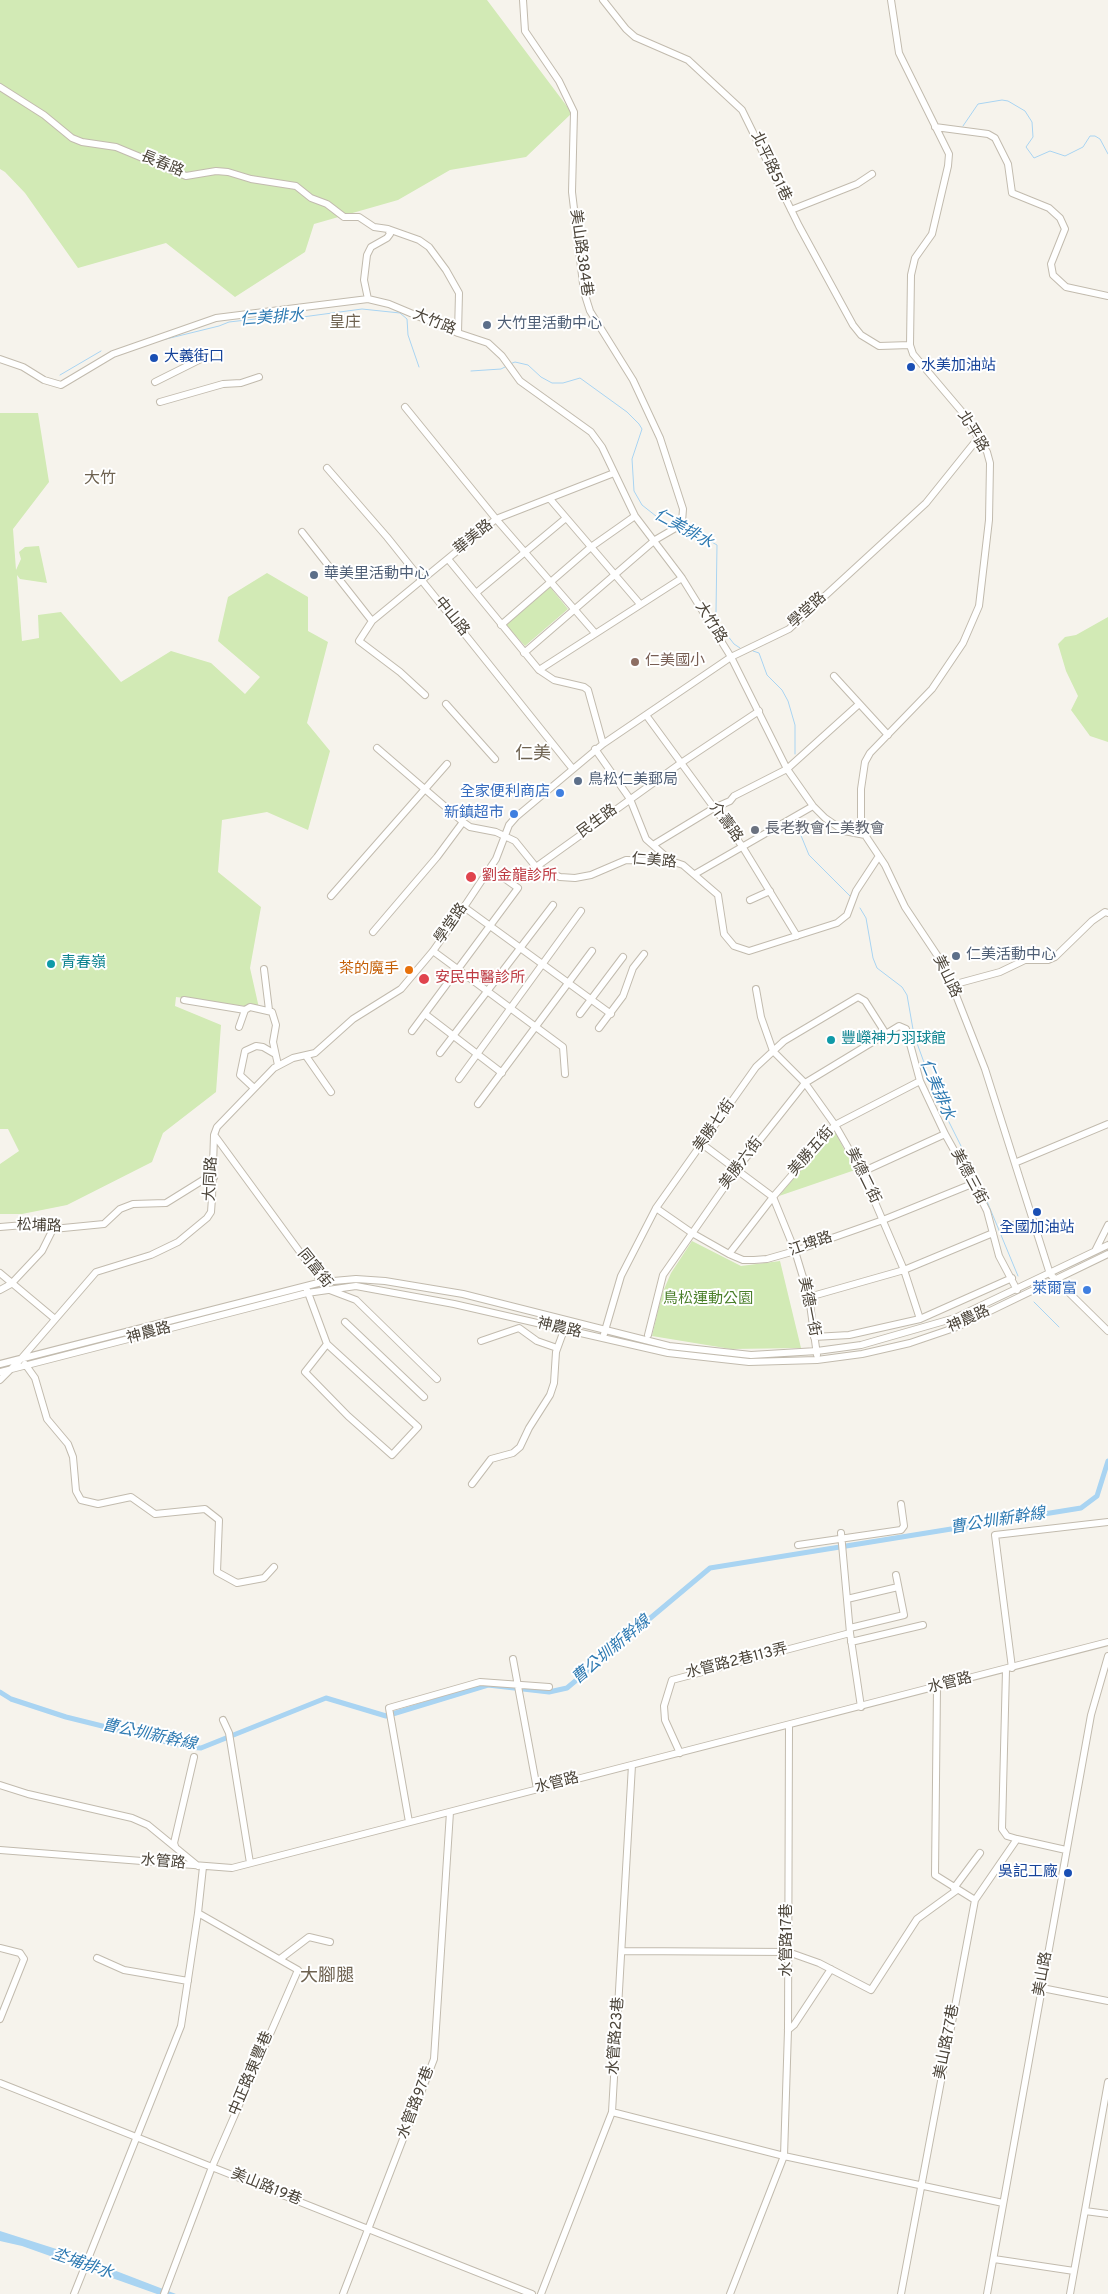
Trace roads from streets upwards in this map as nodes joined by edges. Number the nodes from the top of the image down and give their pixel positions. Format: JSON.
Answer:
{"nodes":[{"id":1,"x":523,"y":0,"type":"edge"},
{"id":2,"x":603,"y":0,"type":"edge"},
{"id":3,"x":891,"y":0,"type":"edge"},
{"id":4,"x":0,"y":87,"type":"edge"},
{"id":5,"x":935,"y":128,"type":"junction"},
{"id":6,"x":872,"y":174,"type":"dead end"},
{"id":7,"x":791,"y":210,"type":"junction"},
{"id":8,"x":388,"y":230,"type":"junction"},
{"id":9,"x":1108,"y":296,"type":"edge"},
{"id":10,"x":368,"y":299,"type":"junction"},
{"id":11,"x":458,"y":333,"type":"junction"},
{"id":12,"x":910,"y":345,"type":"junction"},
{"id":13,"x":205,"y":357,"type":"dead end"},
{"id":14,"x":0,"y":359,"type":"edge"},
{"id":15,"x":259,"y":377,"type":"dead end"},
{"id":16,"x":156,"y":382,"type":"dead end"},
{"id":17,"x":160,"y":402,"type":"dead end"},
{"id":18,"x":405,"y":407,"type":"dead end"},
{"id":19,"x":979,"y":437,"type":"junction"},
{"id":20,"x":327,"y":468,"type":"dead end"},
{"id":21,"x":614,"y":473,"type":"junction"},
{"id":22,"x":550,"y":499,"type":"junction"},
{"id":23,"x":635,"y":516,"type":"junction"},
{"id":24,"x":566,"y":518,"type":"junction"},
{"id":25,"x":496,"y":519,"type":"junction"},
{"id":26,"x":302,"y":532,"type":"dead end"},
{"id":27,"x":655,"y":540,"type":"junction"},
{"id":28,"x":591,"y":547,"type":"junction"},
{"id":29,"x":525,"y":552,"type":"junction"},
{"id":30,"x":448,"y":559,"type":"junction"},
{"id":31,"x":615,"y":574,"type":"junction"},
{"id":32,"x":682,"y":578,"type":"junction"},
{"id":33,"x":422,"y":581,"type":"junction"},
{"id":34,"x":550,"y":582,"type":"junction"},
{"id":35,"x":476,"y":593,"type":"junction"},
{"id":36,"x":640,"y":604,"type":"junction"},
{"id":37,"x":574,"y":609,"type":"junction"},
{"id":38,"x":372,"y":622,"type":"junction"},
{"id":39,"x":501,"y":625,"type":"junction"},
{"id":40,"x":595,"y":633,"type":"junction"},
{"id":41,"x":524,"y":653,"type":"junction"},
{"id":42,"x":731,"y":657,"type":"junction"},
{"id":43,"x":538,"y":670,"type":"junction"},
{"id":44,"x":834,"y":676,"type":"dead end"},
{"id":45,"x":424,"y":695,"type":"dead end"},
{"id":46,"x":446,"y":704,"type":"dead end"},
{"id":47,"x":858,"y":705,"type":"junction"},
{"id":48,"x":758,"y":711,"type":"junction"},
{"id":49,"x":646,"y":715,"type":"junction"},
{"id":50,"x":888,"y":735,"type":"junction"},
{"id":51,"x":603,"y":744,"type":"junction"},
{"id":52,"x":378,"y":748,"type":"dead end"},
{"id":53,"x":596,"y":749,"type":"junction"},
{"id":54,"x":495,"y":759,"type":"dead end"},
{"id":55,"x":681,"y":763,"type":"junction"},
{"id":56,"x":447,"y":764,"type":"dead end"},
{"id":57,"x":572,"y":768,"type":"junction"},
{"id":58,"x":787,"y":768,"type":"junction"},
{"id":59,"x":424,"y":790,"type":"junction"},
{"id":60,"x":630,"y":799,"type":"junction"},
{"id":61,"x":813,"y":806,"type":"junction"},
{"id":62,"x":714,"y":808,"type":"junction"},
{"id":63,"x":463,"y":822,"type":"junction"},
{"id":64,"x":865,"y":835,"type":"junction"},
{"id":65,"x":504,"y":836,"type":"junction"},
{"id":66,"x":653,"y":846,"type":"junction"},
{"id":67,"x":742,"y":846,"type":"junction"},
{"id":68,"x":879,"y":856,"type":"junction"},
{"id":69,"x":671,"y":861,"type":"junction"},
{"id":70,"x":536,"y":867,"type":"junction"},
{"id":71,"x":490,"y":868,"type":"junction"},
{"id":72,"x":695,"y":874,"type":"junction"},
{"id":73,"x":770,"y":891,"type":"junction"},
{"id":74,"x":331,"y":896,"type":"dead end"},
{"id":75,"x":750,"y":900,"type":"dead end"},
{"id":76,"x":553,"y":905,"type":"dead end"},
{"id":77,"x":464,"y":907,"type":"junction"},
{"id":78,"x":581,"y":911,"type":"dead end"},
{"id":79,"x":1108,"y":913,"type":"edge"},
{"id":80,"x":491,"y":926,"type":"junction"},
{"id":81,"x":373,"y":932,"type":"dead end"},
{"id":82,"x":798,"y":936,"type":"junction"},
{"id":83,"x":520,"y":948,"type":"junction"},
{"id":84,"x":433,"y":951,"type":"junction"},
{"id":85,"x":592,"y":951,"type":"dead end"},
{"id":86,"x":644,"y":954,"type":"dead end"},
{"id":87,"x":623,"y":957,"type":"dead end"},
{"id":88,"x":542,"y":964,"type":"junction"},
{"id":89,"x":264,"y":969,"type":"dead end"},
{"id":90,"x":459,"y":970,"type":"junction"},
{"id":91,"x":568,"y":983,"type":"junction"},
{"id":92,"x":952,"y":985,"type":"junction"},
{"id":93,"x":756,"y":989,"type":"dead end"},
{"id":94,"x":487,"y":991,"type":"junction"},
{"id":95,"x":184,"y":1000,"type":"dead end"},
{"id":96,"x":591,"y":1000,"type":"junction"},
{"id":97,"x":511,"y":1008,"type":"junction"},
{"id":98,"x":370,"y":1009,"type":"joint"},
{"id":99,"x":246,"y":1010,"type":"junction"},
{"id":100,"x":269,"y":1010,"type":"junction"},
{"id":101,"x":425,"y":1014,"type":"junction"},
{"id":102,"x":580,"y":1014,"type":"dead end"},
{"id":103,"x":611,"y":1014,"type":"junction"},
{"id":104,"x":537,"y":1027,"type":"junction"},
{"id":105,"x":238,"y":1028,"type":"dead end"},
{"id":106,"x":599,"y":1028,"type":"dead end"},
{"id":107,"x":412,"y":1032,"type":"dead end"},
{"id":108,"x":886,"y":1034,"type":"junction"},
{"id":109,"x":453,"y":1035,"type":"junction"},
{"id":110,"x":773,"y":1051,"type":"junction"},
{"id":111,"x":440,"y":1053,"type":"dead end"},
{"id":112,"x":275,"y":1054,"type":"junction"},
{"id":113,"x":477,"y":1054,"type":"junction"},
{"id":114,"x":306,"y":1056,"type":"junction"},
{"id":115,"x":278,"y":1065,"type":"junction"},
{"id":116,"x":502,"y":1073,"type":"junction"},
{"id":117,"x":565,"y":1074,"type":"dead end"},
{"id":118,"x":458,"y":1079,"type":"dead end"},
{"id":119,"x":920,"y":1081,"type":"junction"},
{"id":120,"x":805,"y":1084,"type":"junction"},
{"id":121,"x":254,"y":1088,"type":"junction"},
{"id":122,"x":331,"y":1092,"type":"dead end"},
{"id":123,"x":478,"y":1104,"type":"dead end"},
{"id":124,"x":1108,"y":1124,"type":"edge"},
{"id":125,"x":835,"y":1125,"type":"junction"},
{"id":126,"x":945,"y":1134,"type":"junction"},
{"id":127,"x":214,"y":1135,"type":"junction"},
{"id":128,"x":702,"y":1144,"type":"junction"},
{"id":129,"x":1016,"y":1162,"type":"junction"},
{"id":130,"x":737,"y":1169,"type":"junction"},
{"id":131,"x":862,"y":1172,"type":"junction"},
{"id":132,"x":214,"y":1177,"type":"junction"},
{"id":133,"x":972,"y":1184,"type":"junction"},
{"id":134,"x":773,"y":1197,"type":"junction"},
{"id":135,"x":656,"y":1208,"type":"junction"},
{"id":136,"x":882,"y":1220,"type":"junction"},
{"id":137,"x":1010,"y":1225,"type":"dead end"},
{"id":138,"x":1108,"y":1225,"type":"edge"},
{"id":139,"x":0,"y":1227,"type":"edge"},
{"id":140,"x":1037,"y":1228,"type":"junction"},
{"id":141,"x":53,"y":1229,"type":"junction"},
{"id":142,"x":692,"y":1233,"type":"junction"},
{"id":143,"x":993,"y":1233,"type":"junction"},
{"id":144,"x":1108,"y":1245,"type":"edge"},
{"id":145,"x":795,"y":1250,"type":"junction"},
{"id":146,"x":1095,"y":1252,"type":"junction"},
{"id":147,"x":729,"y":1254,"type":"junction"},
{"id":148,"x":1108,"y":1254,"type":"edge"},
{"id":149,"x":1091,"y":1262,"type":"junction"},
{"id":150,"x":904,"y":1270,"type":"junction"},
{"id":151,"x":0,"y":1273,"type":"edge"},
{"id":152,"x":1050,"y":1274,"type":"junction"},
{"id":153,"x":1012,"y":1278,"type":"junction"},
{"id":154,"x":1056,"y":1280,"type":"junction"},
{"id":155,"x":322,"y":1282,"type":"junction"},
{"id":156,"x":11,"y":1284,"type":"junction"},
{"id":157,"x":307,"y":1289,"type":"junction"},
{"id":158,"x":327,"y":1289,"type":"junction"},
{"id":159,"x":0,"y":1290,"type":"edge"},
{"id":160,"x":1017,"y":1290,"type":"junction"},
{"id":161,"x":809,"y":1297,"type":"junction"},
{"id":162,"x":55,"y":1319,"type":"junction"},
{"id":163,"x":920,"y":1319,"type":"junction"},
{"id":164,"x":345,"y":1322,"type":"dead end"},
{"id":165,"x":564,"y":1330,"type":"junction"},
{"id":166,"x":1108,"y":1330,"type":"edge"},
{"id":167,"x":605,"y":1331,"type":"junction"},
{"id":168,"x":648,"y":1335,"type":"dead end"},
{"id":169,"x":814,"y":1337,"type":"junction"},
{"id":170,"x":603,"y":1339,"type":"junction"},
{"id":171,"x":481,"y":1341,"type":"dead end"},
{"id":172,"x":327,"y":1344,"type":"junction"},
{"id":173,"x":558,"y":1348,"type":"junction"},
{"id":174,"x":817,"y":1351,"type":"junction"},
{"id":175,"x":20,"y":1360,"type":"junction"},
{"id":176,"x":817,"y":1360,"type":"junction"},
{"id":177,"x":0,"y":1364,"type":"edge"},
{"id":178,"x":27,"y":1366,"type":"junction"},
{"id":179,"x":9,"y":1370,"type":"junction"},
{"id":180,"x":0,"y":1372,"type":"edge"},
{"id":181,"x":437,"y":1379,"type":"dead end"},
{"id":182,"x":0,"y":1380,"type":"edge"},
{"id":183,"x":424,"y":1397,"type":"dead end"},
{"id":184,"x":472,"y":1484,"type":"dead end"},
{"id":185,"x":901,"y":1504,"type":"dead end"},
{"id":186,"x":1108,"y":1522,"type":"edge"},
{"id":187,"x":841,"y":1538,"type":"junction"},
{"id":188,"x":798,"y":1545,"type":"dead end"},
{"id":189,"x":274,"y":1567,"type":"dead end"},
{"id":190,"x":896,"y":1575,"type":"dead end"},
{"id":191,"x":898,"y":1587,"type":"junction"},
{"id":192,"x":847,"y":1599,"type":"junction"},
{"id":193,"x":923,"y":1624,"type":"dead end"},
{"id":194,"x":850,"y":1630,"type":"junction"},
{"id":195,"x":851,"y":1642,"type":"junction"},
{"id":196,"x":1108,"y":1642,"type":"edge"},
{"id":197,"x":1108,"y":1656,"type":"edge"},
{"id":198,"x":513,"y":1659,"type":"dead end"},
{"id":199,"x":1009,"y":1669,"type":"junction"},
{"id":200,"x":1106,"y":1672,"type":"edge"},
{"id":201,"x":550,"y":1687,"type":"dead end"},
{"id":202,"x":937,"y":1687,"type":"junction"},
{"id":203,"x":518,"y":1688,"type":"junction"},
{"id":204,"x":860,"y":1707,"type":"junction"},
{"id":205,"x":223,"y":1720,"type":"dead end"},
{"id":206,"x":789,"y":1725,"type":"junction"},
{"id":207,"x":680,"y":1753,"type":"junction"},
{"id":208,"x":194,"y":1757,"type":"dead end"},
{"id":209,"x":632,"y":1765,"type":"junction"},
{"id":210,"x":0,"y":1785,"type":"edge"},
{"id":211,"x":537,"y":1789,"type":"junction"},
{"id":212,"x":450,"y":1812,"type":"junction"},
{"id":213,"x":410,"y":1822,"type":"junction"},
{"id":214,"x":1016,"y":1839,"type":"junction"},
{"id":215,"x":175,"y":1846,"type":"junction"},
{"id":216,"x":0,"y":1850,"type":"edge"},
{"id":217,"x":1066,"y":1850,"type":"junction"},
{"id":218,"x":980,"y":1853,"type":"dead end"},
{"id":219,"x":250,"y":1863,"type":"junction"},
{"id":220,"x":201,"y":1867,"type":"junction"},
{"id":221,"x":955,"y":1889,"type":"junction"},
{"id":222,"x":975,"y":1900,"type":"junction"},
{"id":223,"x":198,"y":1913,"type":"junction"},
{"id":224,"x":330,"y":1942,"type":"dead end"},
{"id":225,"x":0,"y":1948,"type":"edge"},
{"id":226,"x":622,"y":1951,"type":"junction"},
{"id":227,"x":788,"y":1952,"type":"junction"},
{"id":228,"x":97,"y":1958,"type":"dead end"},
{"id":229,"x":280,"y":1959,"type":"junction"},
{"id":230,"x":831,"y":1968,"type":"junction"},
{"id":231,"x":188,"y":1981,"type":"junction"},
{"id":232,"x":1042,"y":1988,"type":"junction"},
{"id":233,"x":1108,"y":2001,"type":"edge"},
{"id":234,"x":0,"y":2019,"type":"edge"},
{"id":235,"x":788,"y":2030,"type":"junction"},
{"id":236,"x":1108,"y":2082,"type":"edge"},
{"id":237,"x":0,"y":2083,"type":"edge"},
{"id":238,"x":612,"y":2112,"type":"junction"},
{"id":239,"x":135,"y":2136,"type":"junction"},
{"id":240,"x":784,"y":2156,"type":"junction"},
{"id":241,"x":212,"y":2167,"type":"junction"},
{"id":242,"x":920,"y":2185,"type":"junction"},
{"id":243,"x":1004,"y":2203,"type":"junction"},
{"id":244,"x":1085,"y":2211,"type":"junction"},
{"id":245,"x":1108,"y":2214,"type":"edge"},
{"id":246,"x":368,"y":2229,"type":"junction"},
{"id":247,"x":994,"y":2259,"type":"junction"},
{"id":248,"x":1074,"y":2271,"type":"junction"},
{"id":249,"x":74,"y":2294,"type":"edge"},
{"id":250,"x":164,"y":2294,"type":"edge"},
{"id":251,"x":343,"y":2294,"type":"edge"},
{"id":252,"x":532,"y":2294,"type":"edge"},
{"id":253,"x":541,"y":2294,"type":"edge"},
{"id":254,"x":730,"y":2294,"type":"edge"},
{"id":255,"x":901,"y":2294,"type":"edge"},
{"id":256,"x":988,"y":2294,"type":"edge"},
{"id":257,"x":1070,"y":2294,"type":"edge"}],
"edges":[{"from":1,"to":27,"type":"street","name":"美山路384巷"},
{"from":2,"to":7,"type":"street","name":"北平路51巷"},
{"from":3,"to":5,"type":"street"},
{"from":4,"to":8,"type":"street","name":"長春路"},
{"from":5,"to":9,"type":"street"},
{"from":5,"to":12,"type":"street"},
{"from":6,"to":7,"type":"street"},
{"from":7,"to":12,"type":"street","name":"北平路51巷"},
{"from":8,"to":10,"type":"street"},
{"from":8,"to":11,"type":"street","name":"長春路"},
{"from":10,"to":11,"type":"street","name":"大竹路"},
{"from":10,"to":14,"type":"street","name":"大竹路"},
{"from":11,"to":21,"type":"street","name":"大竹路"},
{"from":12,"to":19,"type":"street","name":"北平路"},
{"from":13,"to":16,"type":"street"},
{"from":15,"to":17,"type":"street"},
{"from":18,"to":25,"type":"street"},
{"from":19,"to":42,"type":"street","name":"學堂路"},
{"from":19,"to":50,"type":"street","name":"北平路"},
{"from":20,"to":33,"type":"street","name":"中山路"},
{"from":21,"to":22,"type":"street","name":"華美路"},
{"from":21,"to":23,"type":"street","name":"大竹路"},
{"from":22,"to":24,"type":"street"},
{"from":22,"to":25,"type":"street","name":"華美路"},
{"from":23,"to":27,"type":"street","name":"大竹路"},
{"from":23,"to":28,"type":"street"},
{"from":24,"to":28,"type":"street"},
{"from":24,"to":29,"type":"street"},
{"from":25,"to":29,"type":"street"},
{"from":25,"to":30,"type":"street","name":"華美路"},
{"from":26,"to":38,"type":"street"},
{"from":27,"to":31,"type":"street"},
{"from":27,"to":32,"type":"street","name":"大竹路"},
{"from":28,"to":31,"type":"street"},
{"from":28,"to":34,"type":"street"},
{"from":29,"to":34,"type":"street"},
{"from":29,"to":35,"type":"street"},
{"from":30,"to":33,"type":"street","name":"華美路"},
{"from":30,"to":35,"type":"street"},
{"from":31,"to":36,"type":"street"},
{"from":31,"to":37,"type":"street"},
{"from":32,"to":36,"type":"street"},
{"from":32,"to":42,"type":"street","name":"大竹路"},
{"from":33,"to":38,"type":"street","name":"華美路"},
{"from":33,"to":57,"type":"street","name":"中山路"},
{"from":34,"to":37,"type":"street"},
{"from":34,"to":39,"type":"street"},
{"from":35,"to":39,"type":"street"},
{"from":36,"to":40,"type":"street"},
{"from":37,"to":40,"type":"street"},
{"from":37,"to":41,"type":"street"},
{"from":38,"to":45,"type":"street","name":"華美路"},
{"from":39,"to":41,"type":"street"},
{"from":40,"to":43,"type":"street"},
{"from":41,"to":43,"type":"street"},
{"from":42,"to":48,"type":"street"},
{"from":42,"to":49,"type":"street","name":"學堂路"},
{"from":43,"to":51,"type":"street"},
{"from":44,"to":47,"type":"street"},
{"from":46,"to":54,"type":"street"},
{"from":47,"to":50,"type":"street"},
{"from":47,"to":58,"type":"street"},
{"from":48,"to":55,"type":"street","name":"民生路"},
{"from":48,"to":58,"type":"street"},
{"from":49,"to":51,"type":"street","name":"學堂路"},
{"from":49,"to":55,"type":"street","name":"介壽路"},
{"from":50,"to":64,"type":"street","name":"北平路"},
{"from":51,"to":53,"type":"street","name":"學堂路"},
{"from":52,"to":59,"type":"street"},
{"from":53,"to":57,"type":"street","name":"學堂路"},
{"from":53,"to":60,"type":"street"},
{"from":55,"to":60,"type":"street","name":"民生路"},
{"from":55,"to":62,"type":"street","name":"介壽路"},
{"from":56,"to":59,"type":"street"},
{"from":57,"to":65,"type":"street","name":"學堂路"},
{"from":58,"to":61,"type":"street"},
{"from":58,"to":62,"type":"street"},
{"from":59,"to":63,"type":"street"},
{"from":59,"to":74,"type":"street"},
{"from":60,"to":66,"type":"street"},
{"from":60,"to":70,"type":"street","name":"民生路"},
{"from":61,"to":64,"type":"street"},
{"from":61,"to":67,"type":"street"},
{"from":62,"to":66,"type":"street"},
{"from":62,"to":67,"type":"street","name":"介壽路"},
{"from":63,"to":65,"type":"street"},
{"from":63,"to":81,"type":"street"},
{"from":64,"to":68,"type":"street","name":"美山路"},
{"from":65,"to":70,"type":"street","name":"仁美路"},
{"from":65,"to":71,"type":"street","name":"學堂路"},
{"from":66,"to":69,"type":"street"},
{"from":67,"to":72,"type":"street"},
{"from":67,"to":73,"type":"street","name":"介壽路"},
{"from":68,"to":82,"type":"street","name":"仁美路"},
{"from":68,"to":92,"type":"street","name":"美山路"},
{"from":69,"to":70,"type":"street","name":"仁美路"},
{"from":69,"to":72,"type":"street","name":"仁美路"},
{"from":71,"to":77,"type":"street","name":"學堂路"},
{"from":71,"to":80,"type":"street"},
{"from":72,"to":82,"type":"street","name":"仁美路"},
{"from":73,"to":75,"type":"street"},
{"from":73,"to":82,"type":"street","name":"介壽路"},
{"from":76,"to":83,"type":"street"},
{"from":77,"to":80,"type":"street"},
{"from":77,"to":84,"type":"street","name":"學堂路"},
{"from":78,"to":88,"type":"street"},
{"from":79,"to":92,"type":"street"},
{"from":80,"to":83,"type":"street"},
{"from":80,"to":90,"type":"street"},
{"from":83,"to":88,"type":"street"},
{"from":83,"to":94,"type":"street"},
{"from":84,"to":90,"type":"street"},
{"from":84,"to":98,"type":"street","name":"學堂路"},
{"from":85,"to":91,"type":"street"},
{"from":86,"to":103,"type":"street"},
{"from":87,"to":96,"type":"street"},
{"from":88,"to":91,"type":"street"},
{"from":88,"to":97,"type":"street"},
{"from":89,"to":100,"type":"street"},
{"from":90,"to":94,"type":"street"},
{"from":90,"to":101,"type":"street"},
{"from":91,"to":96,"type":"street"},
{"from":91,"to":104,"type":"street"},
{"from":92,"to":129,"type":"street","name":"美山路"},
{"from":93,"to":110,"type":"street"},
{"from":94,"to":97,"type":"street"},
{"from":94,"to":109,"type":"street"},
{"from":95,"to":99,"type":"street"},
{"from":96,"to":102,"type":"street"},
{"from":96,"to":103,"type":"street"},
{"from":97,"to":104,"type":"street"},
{"from":97,"to":113,"type":"street"},
{"from":98,"to":114,"type":"street","name":"大同路"},
{"from":99,"to":100,"type":"street"},
{"from":99,"to":105,"type":"street"},
{"from":100,"to":112,"type":"street"},
{"from":101,"to":107,"type":"street"},
{"from":101,"to":109,"type":"street"},
{"from":103,"to":106,"type":"street"},
{"from":104,"to":116,"type":"street"},
{"from":104,"to":117,"type":"street"},
{"from":108,"to":110,"type":"street","name":"美勝七街"},
{"from":108,"to":119,"type":"street","name":"美德三街"},
{"from":108,"to":120,"type":"street","name":"美勝六街"},
{"from":109,"to":111,"type":"street"},
{"from":109,"to":113,"type":"street"},
{"from":110,"to":120,"type":"street","name":"美德二街"},
{"from":110,"to":128,"type":"street","name":"美勝七街"},
{"from":112,"to":115,"type":"street"},
{"from":112,"to":121,"type":"street"},
{"from":113,"to":116,"type":"street"},
{"from":113,"to":118,"type":"street"},
{"from":114,"to":115,"type":"street","name":"大同路"},
{"from":114,"to":122,"type":"street"},
{"from":115,"to":121,"type":"street","name":"大同路"},
{"from":116,"to":123,"type":"street"},
{"from":119,"to":125,"type":"street","name":"美勝五街"},
{"from":119,"to":126,"type":"street","name":"美德三街"},
{"from":120,"to":125,"type":"street","name":"美德二街"},
{"from":120,"to":130,"type":"street","name":"美勝六街"},
{"from":121,"to":127,"type":"street","name":"大同路"},
{"from":124,"to":129,"type":"street"},
{"from":125,"to":131,"type":"street","name":"美德二街"},
{"from":125,"to":134,"type":"street","name":"美勝五街"},
{"from":126,"to":131,"type":"street"},
{"from":126,"to":133,"type":"street","name":"美德三街"},
{"from":127,"to":132,"type":"street","name":"大同路"},
{"from":127,"to":155,"type":"street","name":"同富街"},
{"from":128,"to":130,"type":"street","name":"美德一街"},
{"from":128,"to":135,"type":"street","name":"美勝七街"},
{"from":129,"to":140,"type":"street","name":"美山路"},
{"from":130,"to":134,"type":"street","name":"美德一街"},
{"from":130,"to":142,"type":"street","name":"美勝六街"},
{"from":131,"to":136,"type":"street","name":"美德二街"},
{"from":132,"to":141,"type":"street","name":"松埔路"},
{"from":132,"to":162,"type":"street","name":"大同路"},
{"from":133,"to":136,"type":"street","name":"江埤路"},
{"from":133,"to":143,"type":"street","name":"美德三街"},
{"from":134,"to":145,"type":"street","name":"美德一街"},
{"from":134,"to":147,"type":"street","name":"美勝五街"},
{"from":135,"to":142,"type":"street","name":"江埤路"},
{"from":135,"to":167,"type":"street","name":"美勝七街"},
{"from":136,"to":145,"type":"street","name":"江埤路"},
{"from":136,"to":150,"type":"street","name":"美德二街"},
{"from":137,"to":140,"type":"street"},
{"from":138,"to":146,"type":"street"},
{"from":139,"to":141,"type":"street","name":"松埔路"},
{"from":140,"to":152,"type":"street","name":"美山路"},
{"from":141,"to":156,"type":"street"},
{"from":142,"to":147,"type":"street","name":"江埤路"},
{"from":142,"to":168,"type":"street","name":"美勝六街"},
{"from":143,"to":150,"type":"street"},
{"from":143,"to":153,"type":"street","name":"美德三街"},
{"from":144,"to":146,"type":"street","name":"神農路"},
{"from":145,"to":147,"type":"street","name":"江埤路"},
{"from":145,"to":161,"type":"street","name":"美德一街"},
{"from":146,"to":149,"type":"street"},
{"from":146,"to":152,"type":"street","name":"神農路"},
{"from":148,"to":149,"type":"street","name":"神農路"},
{"from":149,"to":154,"type":"street","name":"神農路"},
{"from":150,"to":161,"type":"street"},
{"from":150,"to":163,"type":"street","name":"美德二街"},
{"from":151,"to":156,"type":"street"},
{"from":152,"to":154,"type":"street","name":"美山路"},
{"from":152,"to":160,"type":"street","name":"神農路"},
{"from":153,"to":160,"type":"street","name":"美德三街"},
{"from":153,"to":163,"type":"street"},
{"from":154,"to":166,"type":"street","name":"美山路"},
{"from":154,"to":176,"type":"street","name":"神農路"},
{"from":155,"to":157,"type":"street","name":"神農路"},
{"from":155,"to":158,"type":"street","name":"同富街"},
{"from":155,"to":167,"type":"street","name":"神農路"},
{"from":156,"to":159,"type":"street"},
{"from":156,"to":162,"type":"street"},
{"from":157,"to":158,"type":"street","name":"神農路"},
{"from":157,"to":172,"type":"street"},
{"from":157,"to":175,"type":"street","name":"神農路"},
{"from":157,"to":178,"type":"street","name":"神農路"},
{"from":158,"to":165,"type":"street","name":"神農路"},
{"from":158,"to":181,"type":"street","name":"同富街"},
{"from":160,"to":174,"type":"street","name":"神農路"},
{"from":161,"to":169,"type":"street","name":"美德一街"},
{"from":162,"to":175,"type":"street","name":"大同路"},
{"from":163,"to":169,"type":"street"},
{"from":164,"to":183,"type":"street"},
{"from":165,"to":170,"type":"street","name":"神農路"},
{"from":165,"to":173,"type":"street"},
{"from":167,"to":170,"type":"street","name":"美勝七街"},
{"from":167,"to":174,"type":"street","name":"神農路"},
{"from":169,"to":174,"type":"street","name":"美德一街"},
{"from":170,"to":176,"type":"street","name":"神農路"},
{"from":171,"to":173,"type":"street"},
{"from":172,"to":172,"type":"street"},
{"from":173,"to":184,"type":"street"},
{"from":174,"to":176,"type":"street","name":"美德一街"},
{"from":175,"to":177,"type":"street","name":"神農路"},
{"from":175,"to":178,"type":"street"},
{"from":175,"to":179,"type":"street","name":"大同路"},
{"from":178,"to":179,"type":"street","name":"神農路"},
{"from":178,"to":189,"type":"street"},
{"from":179,"to":180,"type":"street","name":"神農路"},
{"from":179,"to":182,"type":"street","name":"大同路"},
{"from":185,"to":187,"type":"street"},
{"from":186,"to":199,"type":"street"},
{"from":187,"to":188,"type":"street"},
{"from":187,"to":192,"type":"street"},
{"from":190,"to":191,"type":"street"},
{"from":191,"to":192,"type":"street"},
{"from":191,"to":194,"type":"street"},
{"from":192,"to":194,"type":"street"},
{"from":193,"to":195,"type":"street"},
{"from":194,"to":195,"type":"street"},
{"from":194,"to":207,"type":"street","name":"水管路2巷113弄"},
{"from":195,"to":204,"type":"street"},
{"from":196,"to":199,"type":"street","name":"水管路"},
{"from":197,"to":200,"type":"street","name":"美山路"},
{"from":198,"to":203,"type":"street"},
{"from":199,"to":202,"type":"street","name":"水管路"},
{"from":199,"to":214,"type":"street"},
{"from":200,"to":217,"type":"street","name":"美山路"},
{"from":201,"to":203,"type":"street"},
{"from":202,"to":204,"type":"street","name":"水管路"},
{"from":202,"to":221,"type":"street"},
{"from":203,"to":211,"type":"street"},
{"from":203,"to":213,"type":"street"},
{"from":204,"to":206,"type":"street","name":"水管路"},
{"from":205,"to":219,"type":"street"},
{"from":206,"to":207,"type":"street","name":"水管路"},
{"from":206,"to":227,"type":"street","name":"水管路17巷"},
{"from":207,"to":209,"type":"street","name":"水管路"},
{"from":208,"to":215,"type":"street"},
{"from":209,"to":211,"type":"street","name":"水管路"},
{"from":209,"to":226,"type":"street","name":"水管路23巷"},
{"from":210,"to":215,"type":"street"},
{"from":211,"to":212,"type":"street","name":"水管路"},
{"from":212,"to":213,"type":"street","name":"水管路"},
{"from":212,"to":246,"type":"street","name":"水管路97巷"},
{"from":213,"to":219,"type":"street","name":"水管路"},
{"from":214,"to":217,"type":"street"},
{"from":214,"to":222,"type":"street","name":"美山路77巷"},
{"from":215,"to":220,"type":"street"},
{"from":216,"to":220,"type":"street","name":"水管路"},
{"from":217,"to":232,"type":"street","name":"美山路"},
{"from":218,"to":221,"type":"street"},
{"from":219,"to":220,"type":"street","name":"水管路"},
{"from":220,"to":223,"type":"street"},
{"from":221,"to":222,"type":"street"},
{"from":221,"to":230,"type":"street"},
{"from":222,"to":242,"type":"street","name":"美山路77巷"},
{"from":223,"to":229,"type":"street","name":"中正路東豐巷"},
{"from":223,"to":231,"type":"street"},
{"from":224,"to":229,"type":"street"},
{"from":225,"to":234,"type":"street"},
{"from":226,"to":227,"type":"street"},
{"from":226,"to":238,"type":"street","name":"水管路23巷"},
{"from":227,"to":230,"type":"street"},
{"from":227,"to":235,"type":"street","name":"水管路17巷"},
{"from":228,"to":231,"type":"street"},
{"from":229,"to":241,"type":"street","name":"中正路東豐巷"},
{"from":230,"to":235,"type":"street"},
{"from":231,"to":239,"type":"street"},
{"from":232,"to":233,"type":"street"},
{"from":232,"to":243,"type":"street","name":"美山路"},
{"from":235,"to":240,"type":"street","name":"水管路17巷"},
{"from":236,"to":244,"type":"street"},
{"from":237,"to":239,"type":"street","name":"美山路19巷"},
{"from":238,"to":240,"type":"street"},
{"from":238,"to":253,"type":"street","name":"水管路23巷"},
{"from":239,"to":241,"type":"street","name":"美山路19巷"},
{"from":239,"to":249,"type":"street"},
{"from":240,"to":242,"type":"street"},
{"from":240,"to":254,"type":"street","name":"水管路17巷"},
{"from":241,"to":246,"type":"street","name":"美山路19巷"},
{"from":241,"to":250,"type":"street","name":"中正路東豐巷"},
{"from":242,"to":243,"type":"street"},
{"from":242,"to":255,"type":"street","name":"美山路77巷"},
{"from":243,"to":247,"type":"street","name":"美山路"},
{"from":244,"to":245,"type":"street"},
{"from":244,"to":248,"type":"street"},
{"from":246,"to":251,"type":"street","name":"水管路97巷"},
{"from":246,"to":252,"type":"street","name":"美山路19巷"},
{"from":247,"to":248,"type":"street"},
{"from":247,"to":256,"type":"street","name":"美山路"},
{"from":248,"to":257,"type":"street"}]}
